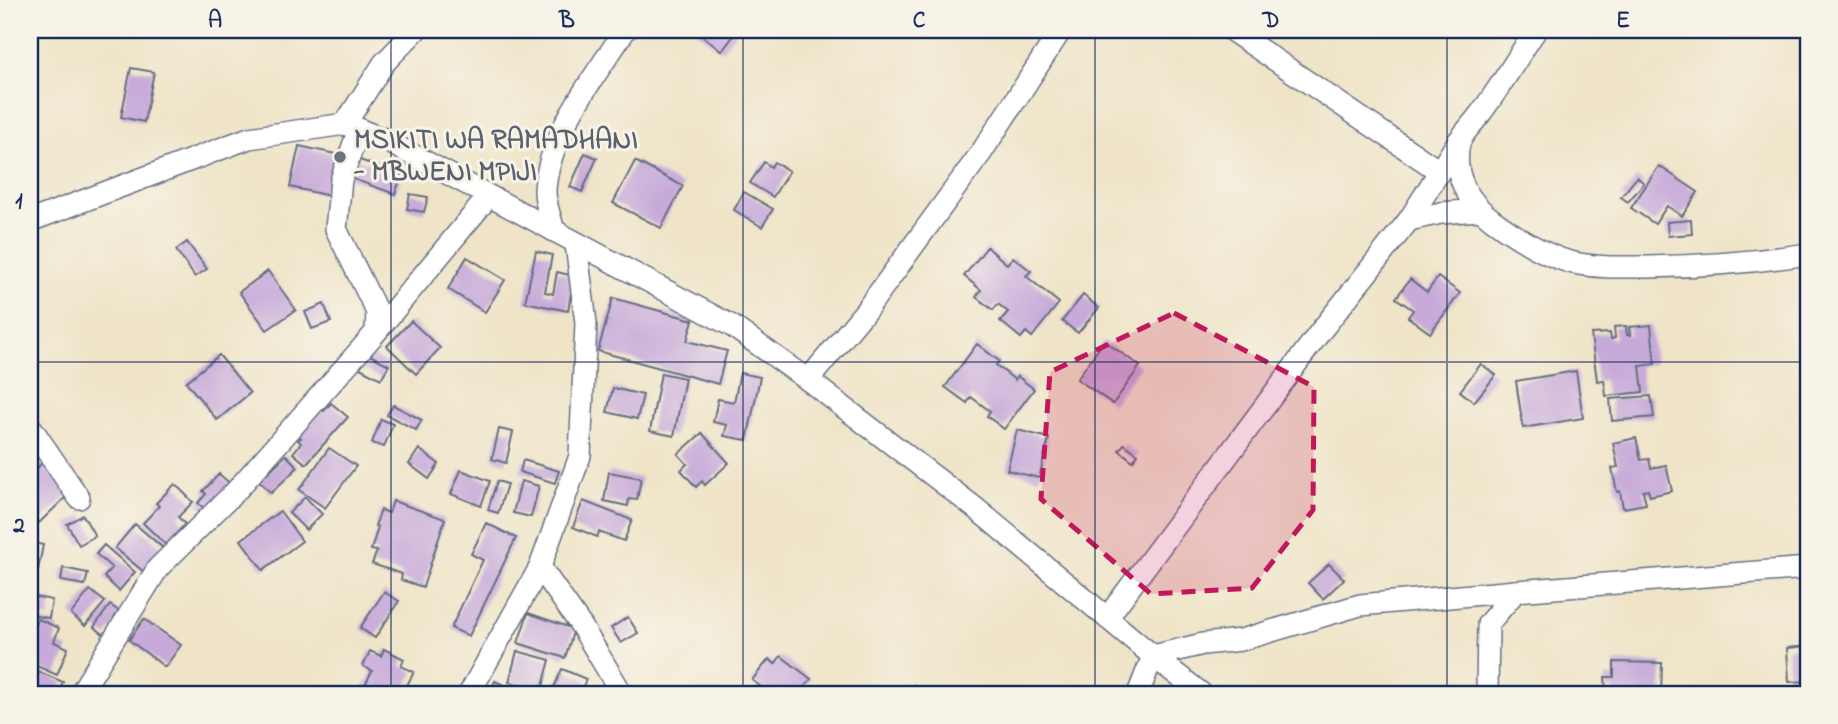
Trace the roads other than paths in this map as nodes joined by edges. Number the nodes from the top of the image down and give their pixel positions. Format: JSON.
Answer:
{"nodes":[{"id":1,"x":416,"y":30,"type":"edge"},
{"id":2,"x":625,"y":30,"type":"edge"},
{"id":3,"x":1061,"y":30,"type":"edge"},
{"id":4,"x":1231,"y":30,"type":"edge"},
{"id":5,"x":1536,"y":30,"type":"edge"},
{"id":6,"x":352,"y":127,"type":"junction"},
{"id":7,"x":1459,"y":141,"type":"junction"},
{"id":8,"x":1439,"y":171,"type":"junction"},
{"id":9,"x":488,"y":197,"type":"junction"},
{"id":10,"x":1478,"y":210,"type":"junction"},
{"id":11,"x":30,"y":220,"type":"edge"},
{"id":12,"x":1409,"y":220,"type":"junction"},
{"id":13,"x":554,"y":232,"type":"junction"},
{"id":14,"x":576,"y":244,"type":"junction"},
{"id":15,"x":1808,"y":254,"type":"edge"},
{"id":16,"x":376,"y":332,"type":"junction"},
{"id":17,"x":808,"y":380,"type":"junction"},
{"id":18,"x":30,"y":426,"type":"edge"},
{"id":19,"x":79,"y":498,"type":"dead end"},
{"id":20,"x":540,"y":567,"type":"junction"},
{"id":21,"x":1808,"y":568,"type":"edge"},
{"id":22,"x":1516,"y":591,"type":"junction"},
{"id":23,"x":1473,"y":596,"type":"junction"},
{"id":24,"x":1107,"y":618,"type":"junction"},
{"id":25,"x":1488,"y":624,"type":"junction"},
{"id":26,"x":1153,"y":656,"type":"junction"},
{"id":27,"x":80,"y":694,"type":"edge"},
{"id":28,"x":469,"y":694,"type":"edge"},
{"id":29,"x":622,"y":694,"type":"edge"},
{"id":30,"x":1138,"y":694,"type":"edge"},
{"id":31,"x":1202,"y":694,"type":"edge"},
{"id":32,"x":1487,"y":694,"type":"edge"}],
"edges":[{"from":1,"to":6,"type":"street"},
{"from":2,"to":13,"type":"street"},
{"from":3,"to":17,"type":"street"},
{"from":4,"to":8,"type":"street"},
{"from":5,"to":7,"type":"street"},
{"from":6,"to":9,"type":"street"},
{"from":6,"to":11,"type":"street"},
{"from":6,"to":16,"type":"street"},
{"from":7,"to":8,"type":"street"},
{"from":7,"to":10,"type":"street"},
{"from":8,"to":12,"type":"street"},
{"from":9,"to":13,"type":"street"},
{"from":9,"to":16,"type":"street"},
{"from":10,"to":12,"type":"street"},
{"from":10,"to":15,"type":"street"},
{"from":12,"to":24,"type":"street"},
{"from":13,"to":14,"type":"street"},
{"from":14,"to":17,"type":"street"},
{"from":14,"to":20,"type":"street"},
{"from":16,"to":27,"type":"street"},
{"from":17,"to":24,"type":"street"},
{"from":18,"to":19,"type":"street"},
{"from":20,"to":28,"type":"street"},
{"from":20,"to":29,"type":"street"},
{"from":21,"to":22,"type":"street"},
{"from":22,"to":23,"type":"street"},
{"from":22,"to":25,"type":"street"},
{"from":23,"to":25,"type":"street"},
{"from":23,"to":26,"type":"street"},
{"from":24,"to":26,"type":"street"},
{"from":25,"to":32,"type":"street"},
{"from":26,"to":30,"type":"street"},
{"from":26,"to":31,"type":"street"}]}
